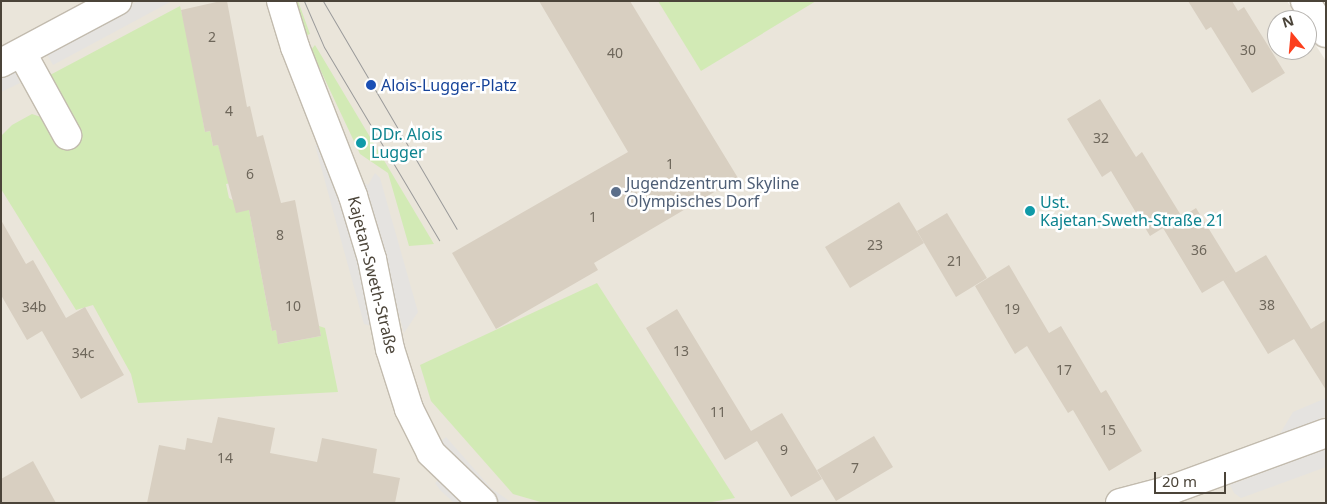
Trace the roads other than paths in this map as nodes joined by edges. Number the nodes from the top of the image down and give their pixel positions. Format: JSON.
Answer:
{"nodes":[{"id":1,"x":117,"y":1,"type":"edge"},
{"id":2,"x":281,"y":1,"type":"edge"},
{"id":3,"x":1305,"y":1,"type":"edge"},
{"id":4,"x":1326,"y":33,"type":"edge"},
{"id":5,"x":12,"y":58,"type":"edge"},
{"id":6,"x":67,"y":135,"type":"dead end"},
{"id":7,"x":1326,"y":433,"type":"edge"},
{"id":8,"x":483,"y":503,"type":"edge"},
{"id":9,"x":1120,"y":503,"type":"edge"}],
"edges":[{"from":1,"to":5,"type":"street"},
{"from":2,"to":8,"type":"street","name":"Kajetan-Sweth-Straße"},
{"from":3,"to":4,"type":"street"},
{"from":5,"to":6,"type":"street"},
{"from":7,"to":9,"type":"street"}]}
